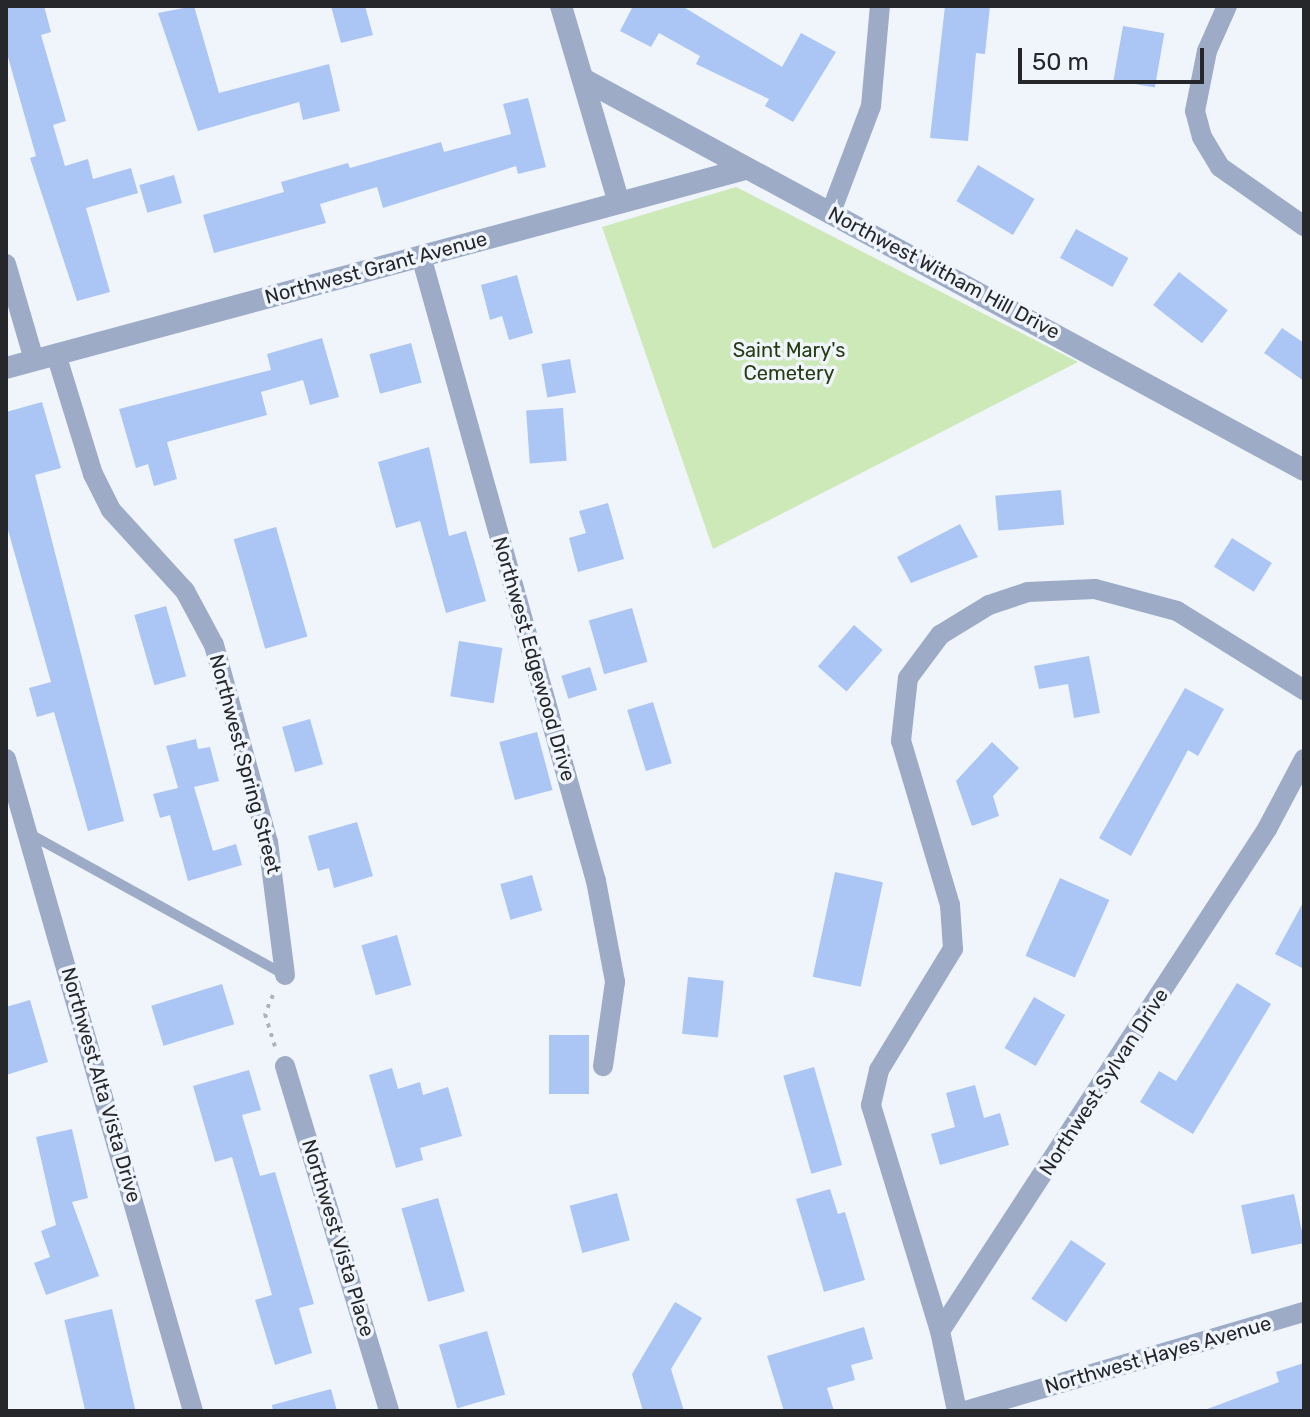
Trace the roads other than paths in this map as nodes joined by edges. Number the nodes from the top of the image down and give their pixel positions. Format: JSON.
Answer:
{"nodes":[{"id":1,"x":561,"y":6,"type":"edge"},
{"id":2,"x":880,"y":6,"type":"edge"},
{"id":3,"x":1227,"y":6,"type":"edge"},
{"id":4,"x":583,"y":79,"type":"junction"},
{"id":5,"x":745,"y":169,"type":"junction"},
{"id":6,"x":619,"y":203,"type":"junction"},
{"id":7,"x":831,"y":212,"type":"junction"},
{"id":8,"x":1304,"y":226,"type":"edge"},
{"id":9,"x":421,"y":256,"type":"junction"},
{"id":10,"x":6,"y":264,"type":"edge"},
{"id":11,"x":45,"y":357,"type":"junction"},
{"id":12,"x":6,"y":368,"type":"edge"},
{"id":13,"x":1304,"y":470,"type":"edge"},
{"id":14,"x":1304,"y":690,"type":"edge"},
{"id":15,"x":6,"y":759,"type":"edge"},
{"id":16,"x":1304,"y":759,"type":"edge"},
{"id":17,"x":28,"y":833,"type":"junction"},
{"id":18,"x":285,"y":975,"type":"joint"},
{"id":19,"x":285,"y":1066,"type":"road end"},
{"id":20,"x":603,"y":1066,"type":"dead end"},
{"id":21,"x":1304,"y":1312,"type":"edge"},
{"id":22,"x":940,"y":1331,"type":"junction"},
{"id":23,"x":193,"y":1411,"type":"edge"},
{"id":24,"x":389,"y":1411,"type":"edge"},
{"id":25,"x":957,"y":1411,"type":"edge"},
{"id":26,"x":965,"y":1411,"type":"edge"}],
"edges":[{"from":1,"to":4,"type":"street"},
{"from":2,"to":7,"type":"street"},
{"from":3,"to":8,"type":"street"},
{"from":4,"to":5,"type":"street","name":"Northwest Witham Hill Drive"},
{"from":4,"to":6,"type":"street"},
{"from":5,"to":6,"type":"street","name":"Northwest Grant Avenue"},
{"from":5,"to":7,"type":"street","name":"Northwest Witham Hill Drive"},
{"from":6,"to":9,"type":"street","name":"Northwest Grant Avenue"},
{"from":7,"to":13,"type":"street","name":"Northwest Witham Hill Drive"},
{"from":9,"to":11,"type":"street","name":"Northwest Grant Avenue"},
{"from":9,"to":20,"type":"street","name":"Northwest Edgewood Drive"},
{"from":10,"to":11,"type":"street","name":"Northwest Spring Street"},
{"from":11,"to":12,"type":"street","name":"Northwest Grant Avenue"},
{"from":11,"to":18,"type":"street","name":"Northwest Spring Street"},
{"from":14,"to":22,"type":"street"},
{"from":15,"to":17,"type":"street","name":"Northwest Alta Vista Drive"},
{"from":16,"to":22,"type":"street","name":"Northwest Sylvan Drive"},
{"from":17,"to":18,"type":"lane"},
{"from":17,"to":23,"type":"street","name":"Northwest Alta Vista Drive"},
{"from":19,"to":24,"type":"street","name":"Northwest Vista Place"},
{"from":21,"to":26,"type":"street","name":"Northwest Hayes Avenue"},
{"from":22,"to":25,"type":"street"}]}
